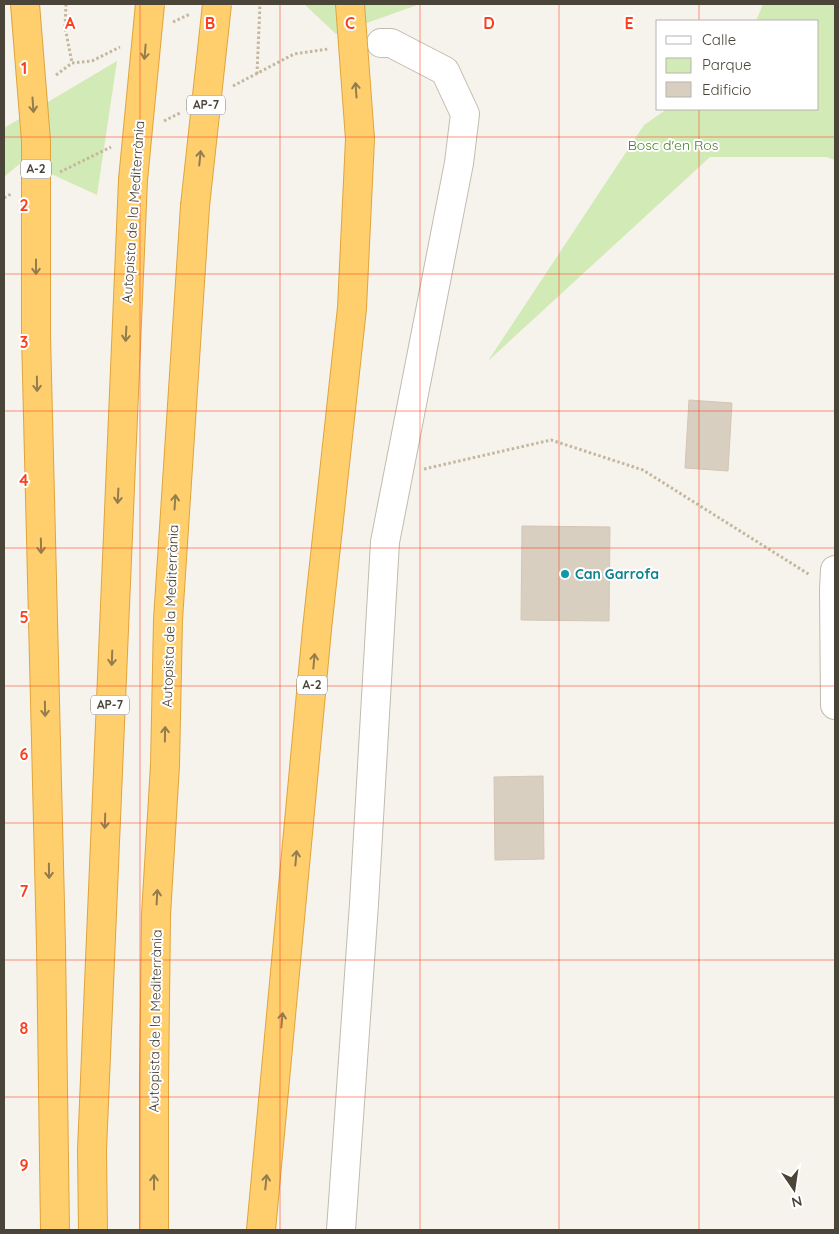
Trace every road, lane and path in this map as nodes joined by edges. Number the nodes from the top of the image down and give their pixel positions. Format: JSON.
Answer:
{"nodes":[{"id":1,"x":25,"y":4,"type":"edge"},
{"id":2,"x":66,"y":4,"type":"edge"},
{"id":3,"x":150,"y":4,"type":"edge"},
{"id":4,"x":216,"y":4,"type":"edge"},
{"id":5,"x":260,"y":4,"type":"edge"},
{"id":6,"x":350,"y":4,"type":"edge"},
{"id":7,"x":381,"y":43,"type":"dead end"},
{"id":8,"x":72,"y":63,"type":"dead end"},
{"id":9,"x":257,"y":74,"type":"dead end"},
{"id":10,"x":397,"y":482,"type":"junction"},
{"id":11,"x":834,"y":580,"type":"edge"},
{"id":12,"x":835,"y":705,"type":"edge"},
{"id":13,"x":55,"y":1230,"type":"edge"},
{"id":14,"x":93,"y":1230,"type":"edge"},
{"id":15,"x":154,"y":1230,"type":"edge"},
{"id":16,"x":262,"y":1230,"type":"edge"},
{"id":17,"x":341,"y":1230,"type":"edge"}],
"edges":[{"from":1,"to":13,"type":"highway","number":"A-2","one_way":true,"bridge":true},
{"from":2,"to":8,"type":"path"},
{"from":3,"to":14,"type":"highway","name":"Autopista de la Mediterrània","number":"AP-7","one_way":true,"bridge":true},
{"from":15,"to":4,"type":"highway","name":"Autopista de la Mediterrània","number":"AP-7","one_way":true,"bridge":true},
{"from":5,"to":9,"type":"path"},
{"from":16,"to":6,"type":"highway","number":"A-2","one_way":true,"bridge":true},
{"from":7,"to":10,"type":"street"},
{"from":10,"to":11,"type":"path"},
{"from":10,"to":17,"type":"street"},
{"from":11,"to":12,"type":"street"}]}
